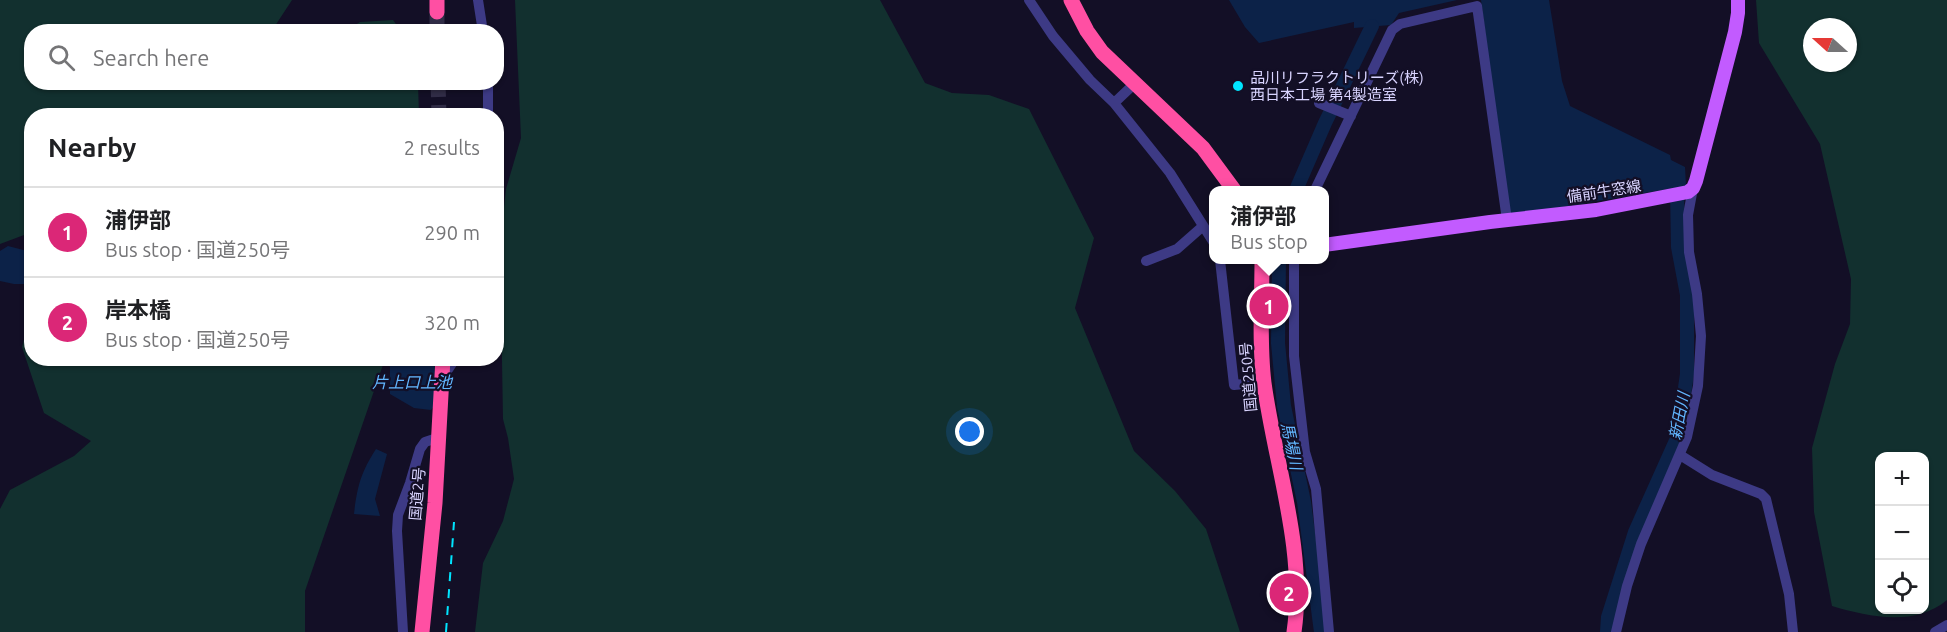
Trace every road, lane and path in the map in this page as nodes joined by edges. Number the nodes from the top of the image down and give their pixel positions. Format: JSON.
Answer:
{"nodes":[{"id":1,"x":478,"y":0,"type":"edge"},
{"id":2,"x":1029,"y":0,"type":"edge"},
{"id":3,"x":1071,"y":0,"type":"edge"},
{"id":4,"x":1738,"y":0,"type":"edge"},
{"id":5,"x":482,"y":24,"type":"edge"},
{"id":6,"x":1134,"y":84,"type":"junction"},
{"id":7,"x":488,"y":90,"type":"edge"},
{"id":8,"x":1114,"y":103,"type":"junction"},
{"id":9,"x":1319,"y":103,"type":"dead end"},
{"id":10,"x":488,"y":108,"type":"edge"},
{"id":11,"x":1349,"y":116,"type":"junction"},
{"id":12,"x":1231,"y":186,"type":"edge"},
{"id":13,"x":1317,"y":186,"type":"edge"},
{"id":14,"x":1691,"y":190,"type":"junction"},
{"id":15,"x":1507,"y":220,"type":"junction"},
{"id":16,"x":1202,"y":227,"type":"junction"},
{"id":17,"x":1209,"y":236,"type":"edge"},
{"id":18,"x":1329,"y":244,"type":"edge"},
{"id":19,"x":1146,"y":261,"type":"dead end"},
{"id":20,"x":1220,"y":264,"type":"edge"},
{"id":21,"x":1262,"y":264,"type":"edge"},
{"id":22,"x":1294,"y":264,"type":"edge"},
{"id":23,"x":443,"y":366,"type":"edge"},
{"id":24,"x":450,"y":366,"type":"edge"},
{"id":25,"x":443,"y":377,"type":"junction"},
{"id":26,"x":1264,"y":382,"type":"junction"},
{"id":27,"x":440,"y":437,"type":"junction"},
{"id":28,"x":1680,"y":455,"type":"junction"},
{"id":29,"x":1947,"y":625,"type":"edge"},
{"id":30,"x":403,"y":632,"type":"edge"},
{"id":31,"x":422,"y":632,"type":"edge"},
{"id":32,"x":1294,"y":632,"type":"edge"},
{"id":33,"x":1329,"y":632,"type":"edge"},
{"id":34,"x":1616,"y":632,"type":"edge"},
{"id":35,"x":1793,"y":632,"type":"edge"},
{"id":36,"x":1935,"y":632,"type":"edge"}],
"edges":[{"from":1,"to":5,"type":"street"},
{"from":2,"to":8,"type":"street"},
{"from":3,"to":6,"type":"highway"},
{"from":4,"to":14,"type":"main road"},
{"from":6,"to":8,"type":"street"},
{"from":6,"to":12,"type":"highway"},
{"from":7,"to":10,"type":"street"},
{"from":8,"to":16,"type":"street"},
{"from":9,"to":11,"type":"street"},
{"from":11,"to":13,"type":"street"},
{"from":11,"to":15,"type":"street"},
{"from":14,"to":15,"type":"main road","name":"備前牛窓線"},
{"from":14,"to":28,"type":"street"},
{"from":15,"to":18,"type":"main road","name":"備前牛窓線"},
{"from":16,"to":17,"type":"street"},
{"from":16,"to":19,"type":"street"},
{"from":20,"to":26,"type":"street"},
{"from":21,"to":26,"type":"highway","name":"国道250号"},
{"from":22,"to":33,"type":"street"},
{"from":23,"to":25,"type":"highway","name":"国道2号"},
{"from":24,"to":25,"type":"street"},
{"from":25,"to":27,"type":"highway","name":"国道2号"},
{"from":26,"to":32,"type":"highway","name":"国道250号"},
{"from":27,"to":30,"type":"street"},
{"from":27,"to":31,"type":"highway","name":"国道2号"},
{"from":28,"to":34,"type":"street"},
{"from":28,"to":35,"type":"street"},
{"from":29,"to":36,"type":"street"}]}
